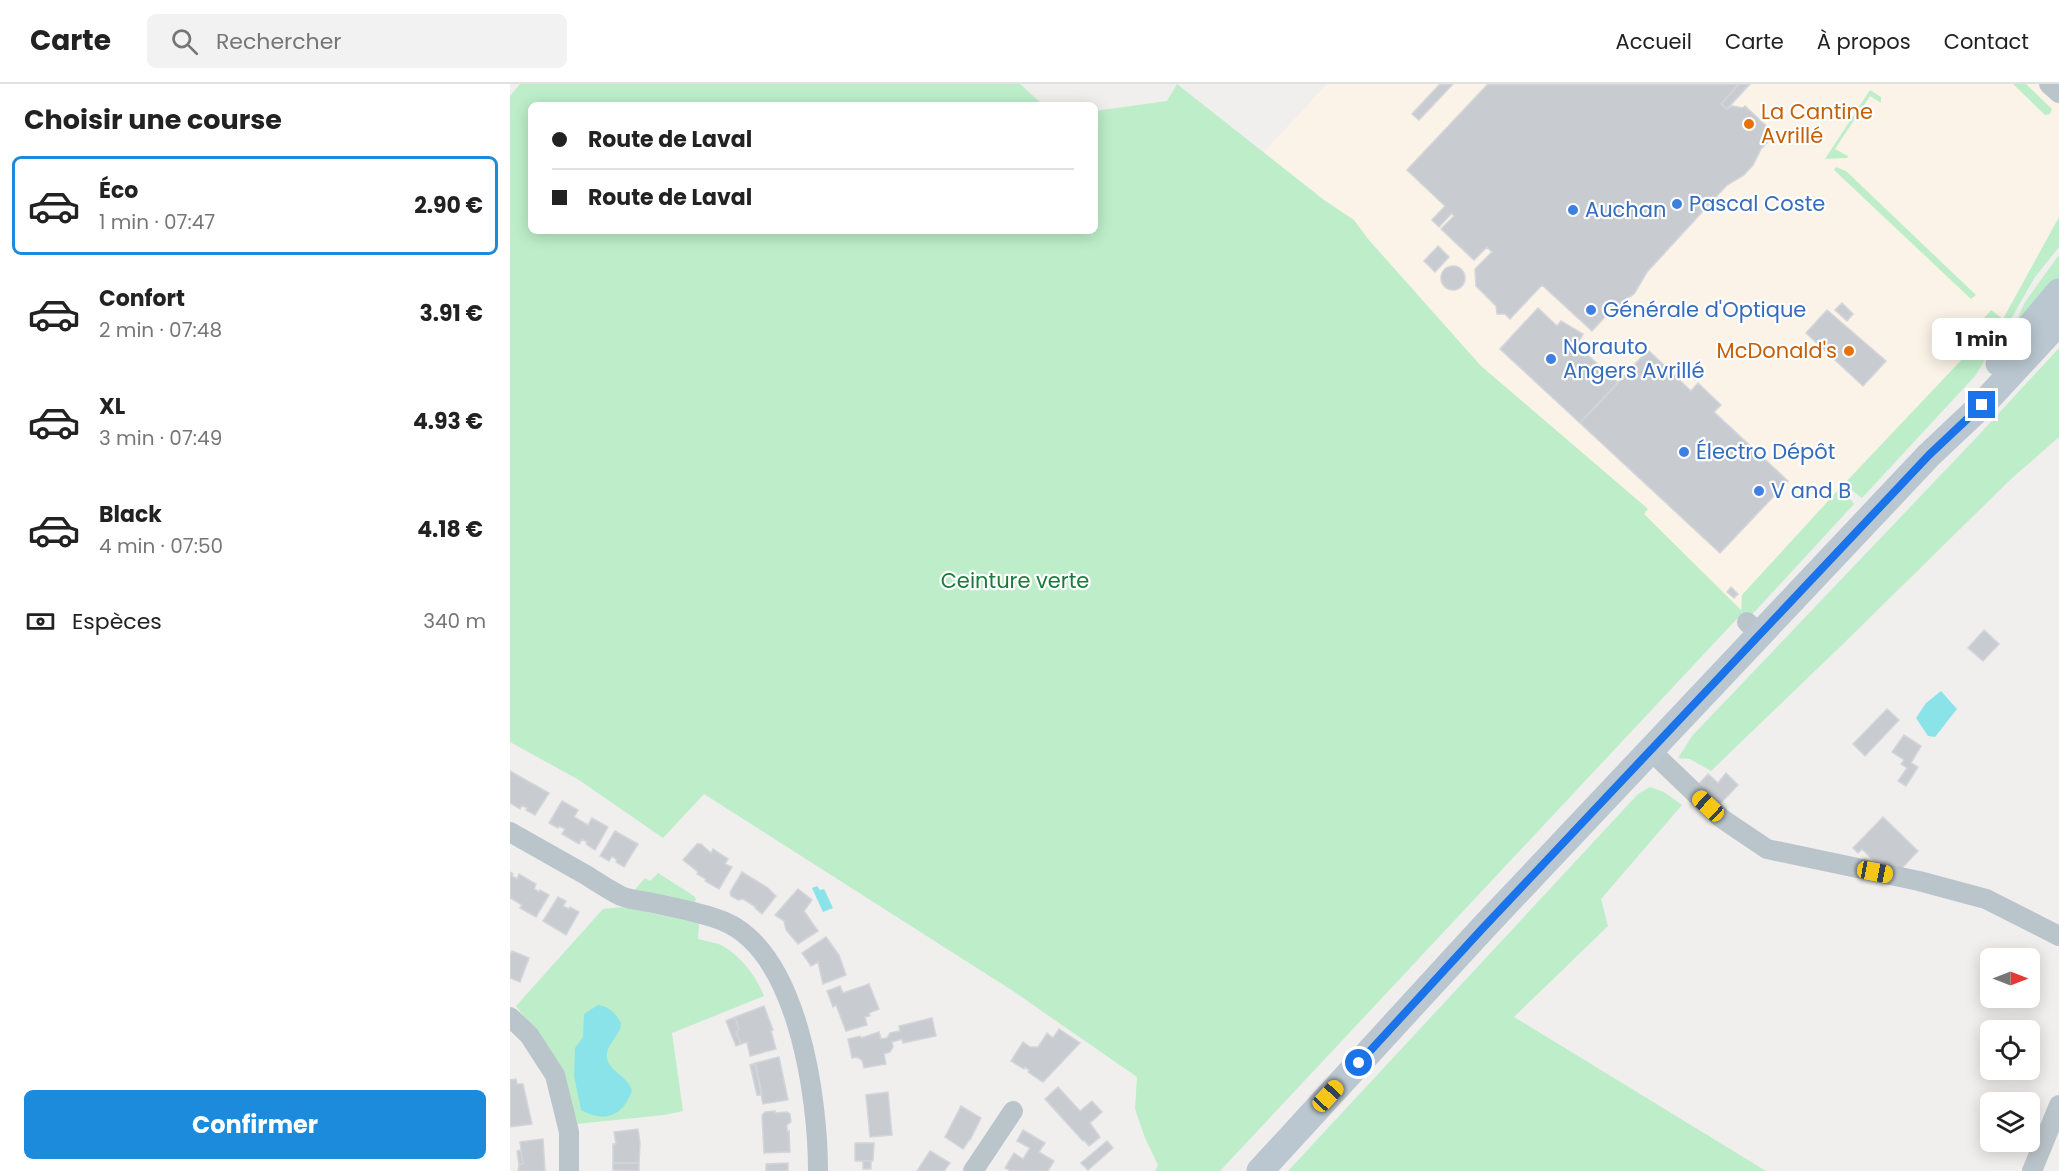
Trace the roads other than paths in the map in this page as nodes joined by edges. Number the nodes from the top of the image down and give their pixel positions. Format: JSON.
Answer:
{"nodes":[{"id":1,"x":2049,"y":84,"type":"edge"},
{"id":2,"x":2059,"y":93,"type":"edge"},
{"id":3,"x":2059,"y":292,"type":"edge"},
{"id":4,"x":2059,"y":322,"type":"edge"},
{"id":5,"x":1929,"y":455,"type":"junction"},
{"id":6,"x":1651,"y":751,"type":"junction"},
{"id":7,"x":510,"y":832,"type":"edge"},
{"id":8,"x":2059,"y":936,"type":"edge"},
{"id":9,"x":510,"y":1017,"type":"edge"},
{"id":10,"x":2059,"y":1106,"type":"edge"},
{"id":11,"x":1013,"y":1111,"type":"dead end"},
{"id":12,"x":569,"y":1171,"type":"edge"},
{"id":13,"x":818,"y":1171,"type":"edge"},
{"id":14,"x":973,"y":1171,"type":"edge"},
{"id":15,"x":1260,"y":1171,"type":"edge"},
{"id":16,"x":2032,"y":1171,"type":"edge"}],
"edges":[{"from":1,"to":2,"type":"street"},
{"from":3,"to":5,"type":"main road"},
{"from":4,"to":5,"type":"main road"},
{"from":5,"to":6,"type":"main road"},
{"from":6,"to":8,"type":"street"},
{"from":6,"to":15,"type":"main road"},
{"from":7,"to":13,"type":"street"},
{"from":9,"to":12,"type":"street"},
{"from":10,"to":16,"type":"street"},
{"from":11,"to":14,"type":"street"}]}
